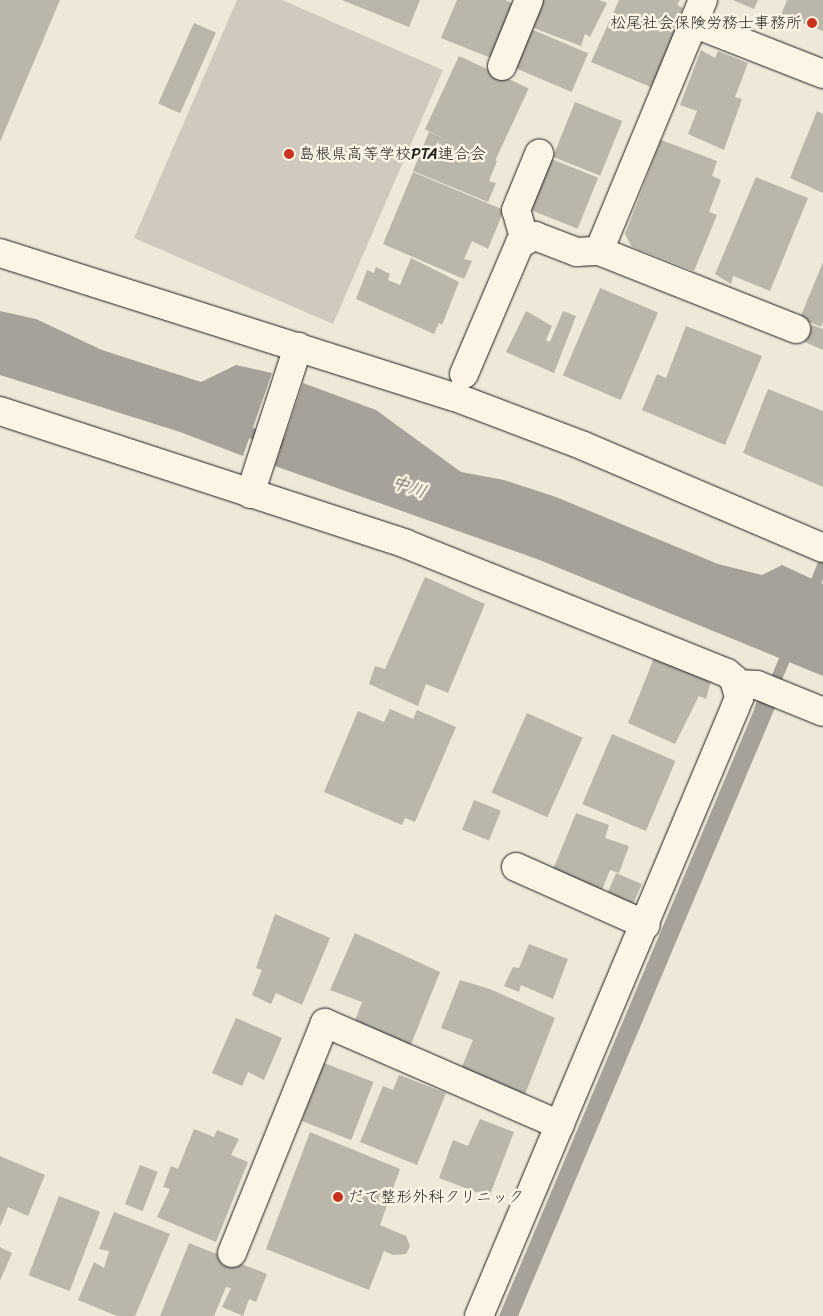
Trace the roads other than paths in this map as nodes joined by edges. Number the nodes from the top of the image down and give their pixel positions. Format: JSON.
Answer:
{"nodes":[{"id":1,"x":530,"y":0,"type":"edge"},
{"id":2,"x":698,"y":11,"type":"edge"},
{"id":3,"x":502,"y":66,"type":"dead end"},
{"id":4,"x":823,"y":74,"type":"edge"},
{"id":5,"x":539,"y":154,"type":"dead end"},
{"id":6,"x":525,"y":241,"type":"junction"},
{"id":7,"x":599,"y":252,"type":"junction"},
{"id":8,"x":0,"y":253,"type":"edge"},
{"id":9,"x":796,"y":329,"type":"dead end"},
{"id":10,"x":296,"y":354,"type":"junction"},
{"id":11,"x":464,"y":374,"type":"dead end"},
{"id":12,"x":0,"y":411,"type":"edge"},
{"id":13,"x":253,"y":485,"type":"junction"},
{"id":14,"x":814,"y":544,"type":"edge"},
{"id":15,"x":758,"y":688,"type":"junction"},
{"id":16,"x":823,"y":712,"type":"edge"},
{"id":17,"x":516,"y":867,"type":"dead end"},
{"id":18,"x":646,"y":925,"type":"junction"},
{"id":19,"x":560,"y":1125,"type":"junction"},
{"id":20,"x":232,"y":1253,"type":"dead end"},
{"id":21,"x":479,"y":1316,"type":"edge"}],
"edges":[{"from":1,"to":3,"type":"street"},
{"from":2,"to":4,"type":"street"},
{"from":2,"to":7,"type":"street"},
{"from":5,"to":6,"type":"street"},
{"from":6,"to":7,"type":"street"},
{"from":6,"to":11,"type":"street"},
{"from":7,"to":9,"type":"street"},
{"from":8,"to":10,"type":"street"},
{"from":10,"to":13,"type":"street"},
{"from":10,"to":14,"type":"street"},
{"from":12,"to":13,"type":"street"},
{"from":13,"to":15,"type":"street"},
{"from":15,"to":16,"type":"street"},
{"from":15,"to":18,"type":"street"},
{"from":17,"to":18,"type":"street"},
{"from":18,"to":19,"type":"street"},
{"from":19,"to":20,"type":"street"},
{"from":19,"to":21,"type":"street"}]}
